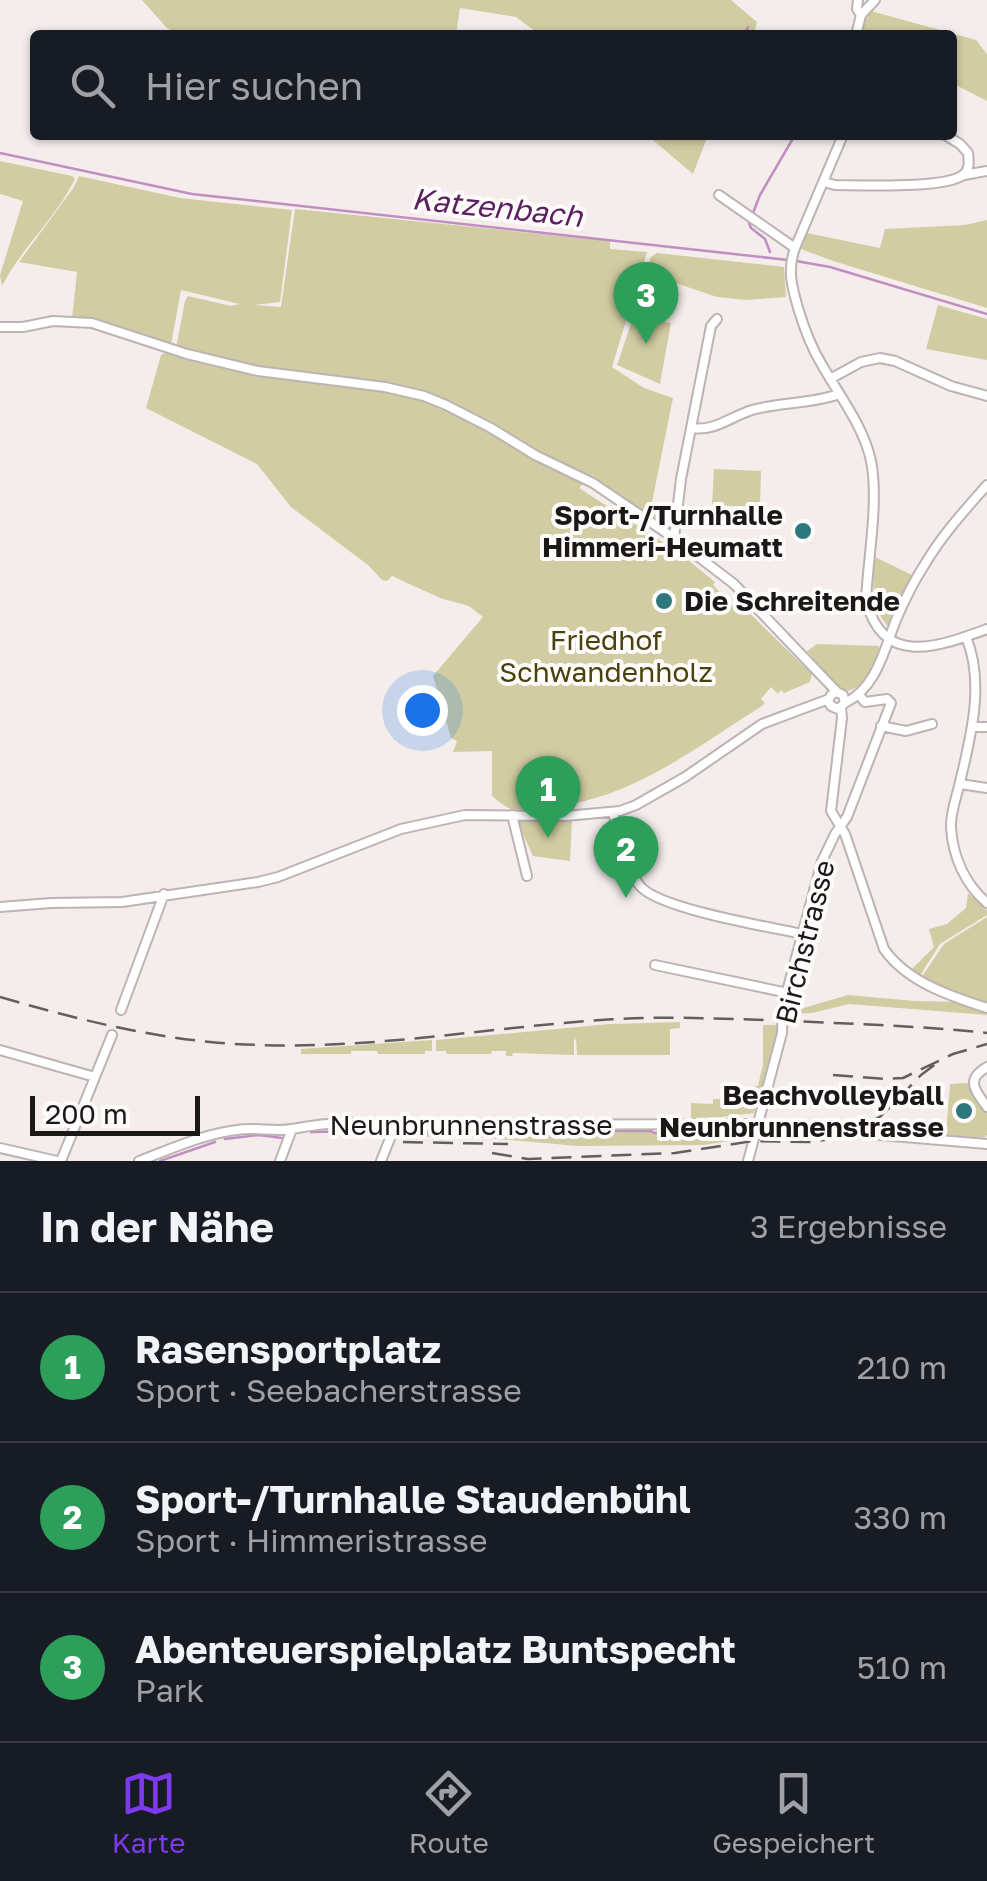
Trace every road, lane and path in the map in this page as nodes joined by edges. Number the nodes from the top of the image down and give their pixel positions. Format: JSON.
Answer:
{"nodes":[{"id":1,"x":858,"y":0,"type":"edge"},
{"id":2,"x":875,"y":0,"type":"edge"},
{"id":3,"x":861,"y":16,"type":"junction"},
{"id":4,"x":857,"y":30,"type":"edge"},
{"id":5,"x":841,"y":140,"type":"edge"},
{"id":6,"x":953,"y":140,"type":"edge"},
{"id":7,"x":987,"y":171,"type":"edge"},
{"id":8,"x":964,"y":175,"type":"junction"},
{"id":9,"x":824,"y":182,"type":"junction"},
{"id":10,"x":719,"y":195,"type":"dead end"},
{"id":11,"x":793,"y":256,"type":"junction"},
{"id":12,"x":716,"y":318,"type":"dead end"},
{"id":13,"x":0,"y":327,"type":"edge"},
{"id":14,"x":830,"y":379,"type":"junction"},
{"id":15,"x":839,"y":394,"type":"junction"},
{"id":16,"x":987,"y":396,"type":"edge"},
{"id":17,"x":692,"y":428,"type":"junction"},
{"id":18,"x":987,"y":485,"type":"edge"},
{"id":19,"x":674,"y":538,"type":"junction"},
{"id":20,"x":987,"y":630,"type":"edge"},
{"id":21,"x":966,"y":637,"type":"junction"},
{"id":22,"x":889,"y":639,"type":"junction"},
{"id":23,"x":858,"y":694,"type":"junction"},
{"id":24,"x":836,"y":701,"type":"junction"},
{"id":25,"x":932,"y":724,"type":"dead end"},
{"id":26,"x":881,"y":726,"type":"junction"},
{"id":27,"x":972,"y":727,"type":"junction"},
{"id":28,"x":987,"y":727,"type":"edge"},
{"id":29,"x":960,"y":784,"type":"junction"},
{"id":30,"x":987,"y":788,"type":"edge"},
{"id":31,"x":613,"y":813,"type":"junction"},
{"id":32,"x":512,"y":815,"type":"junction"},
{"id":33,"x":841,"y":826,"type":"junction"},
{"id":34,"x":527,"y":876,"type":"dead end"},
{"id":35,"x":164,"y":894,"type":"junction"},
{"id":36,"x":987,"y":903,"type":"edge"},
{"id":37,"x":0,"y":907,"type":"edge"},
{"id":38,"x":803,"y":934,"type":"junction"},
{"id":39,"x":655,"y":966,"type":"dead end"},
{"id":40,"x":788,"y":993,"type":"junction"},
{"id":41,"x":987,"y":1008,"type":"edge"},
{"id":42,"x":121,"y":1010,"type":"dead end"},
{"id":43,"x":112,"y":1035,"type":"dead end"},
{"id":44,"x":0,"y":1050,"type":"edge"},
{"id":45,"x":987,"y":1067,"type":"edge"},
{"id":46,"x":95,"y":1077,"type":"junction"},
{"id":47,"x":987,"y":1107,"type":"edge"},
{"id":48,"x":758,"y":1125,"type":"junction"},
{"id":49,"x":292,"y":1129,"type":"junction"},
{"id":50,"x":394,"y":1130,"type":"junction"},
{"id":51,"x":987,"y":1144,"type":"edge"},
{"id":52,"x":0,"y":1148,"type":"edge"},
{"id":53,"x":59,"y":1161,"type":"edge"},
{"id":54,"x":140,"y":1161,"type":"edge"},
{"id":55,"x":280,"y":1161,"type":"edge"},
{"id":56,"x":381,"y":1161,"type":"edge"},
{"id":57,"x":748,"y":1161,"type":"edge"}],
"edges":[{"from":1,"to":3,"type":"street"},
{"from":2,"to":3,"type":"street"},
{"from":3,"to":4,"type":"street"},
{"from":5,"to":9,"type":"street"},
{"from":6,"to":8,"type":"street"},
{"from":7,"to":8,"type":"street"},
{"from":8,"to":9,"type":"street"},
{"from":9,"to":11,"type":"street"},
{"from":10,"to":11,"type":"street"},
{"from":11,"to":14,"type":"street"},
{"from":12,"to":17,"type":"street"},
{"from":13,"to":19,"type":"street","name":"Birchstrasse"},
{"from":14,"to":15,"type":"street"},
{"from":14,"to":16,"type":"street"},
{"from":15,"to":17,"type":"street"},
{"from":15,"to":22,"type":"street"},
{"from":17,"to":19,"type":"street"},
{"from":18,"to":22,"type":"street"},
{"from":19,"to":24,"type":"street","name":"Birchstrasse"},
{"from":20,"to":21,"type":"street"},
{"from":21,"to":22,"type":"street"},
{"from":21,"to":27,"type":"street"},
{"from":22,"to":23,"type":"street"},
{"from":23,"to":24,"type":"street"},
{"from":23,"to":26,"type":"street"},
{"from":24,"to":31,"type":"street"},
{"from":24,"to":33,"type":"street","name":"Birchstrasse"},
{"from":25,"to":26,"type":"street"},
{"from":26,"to":33,"type":"street"},
{"from":27,"to":28,"type":"street"},
{"from":27,"to":29,"type":"street"},
{"from":29,"to":30,"type":"street"},
{"from":29,"to":36,"type":"street"},
{"from":31,"to":32,"type":"street"},
{"from":31,"to":38,"type":"street"},
{"from":32,"to":34,"type":"street"},
{"from":32,"to":35,"type":"street"},
{"from":33,"to":38,"type":"street","name":"Birchstrasse"},
{"from":33,"to":41,"type":"street"},
{"from":35,"to":37,"type":"street"},
{"from":35,"to":42,"type":"street"},
{"from":38,"to":40,"type":"street","name":"Birchstrasse"},
{"from":39,"to":40,"type":"street"},
{"from":40,"to":48,"type":"street","name":"Birchstrasse","bridge":true},
{"from":43,"to":46,"type":"street"},
{"from":44,"to":46,"type":"street"},
{"from":45,"to":47,"type":"street"},
{"from":46,"to":53,"type":"street"},
{"from":48,"to":50,"type":"street","name":"Neunbrunnenstrasse"},
{"from":48,"to":51,"type":"street","name":"Neunbrunnenstrasse"},
{"from":48,"to":57,"type":"street","name":"Birchstrasse"},
{"from":49,"to":50,"type":"street","name":"Neunbrunnenstrasse"},
{"from":49,"to":54,"type":"street","name":"Neunbrunnenstrasse"},
{"from":49,"to":55,"type":"street"},
{"from":50,"to":56,"type":"street"},
{"from":52,"to":53,"type":"street"}]}
